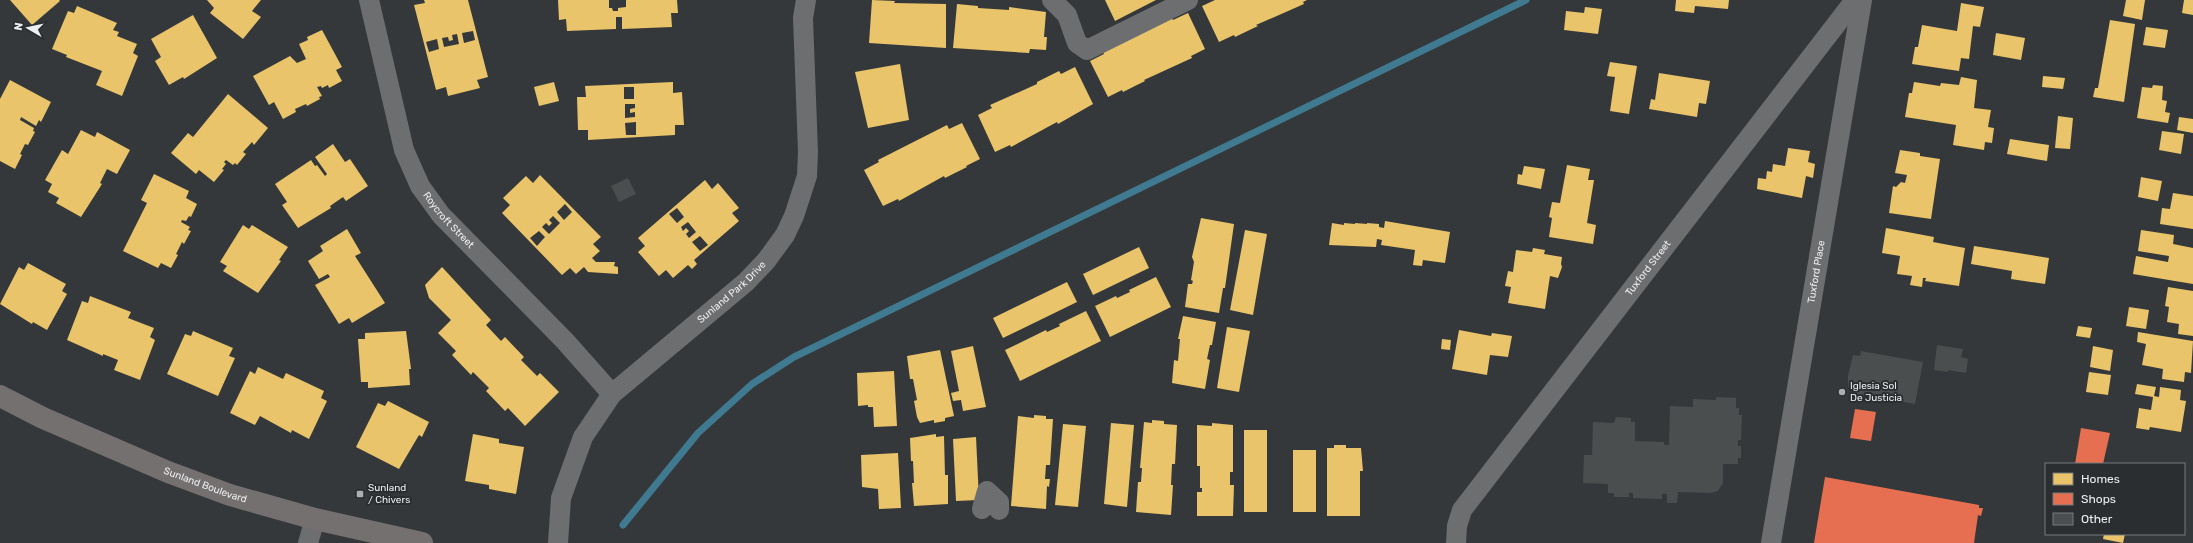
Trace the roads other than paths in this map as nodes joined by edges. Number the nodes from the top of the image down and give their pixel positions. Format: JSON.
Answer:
{"nodes":[{"id":1,"x":369,"y":0,"type":"edge"},
{"id":2,"x":806,"y":0,"type":"edge"},
{"id":3,"x":1052,"y":0,"type":"edge"},
{"id":4,"x":1188,"y":0,"type":"edge"},
{"id":5,"x":1855,"y":0,"type":"edge"},
{"id":6,"x":1862,"y":0,"type":"edge"},
{"id":7,"x":612,"y":394,"type":"junction"},
{"id":8,"x":0,"y":396,"type":"edge"},
{"id":9,"x":315,"y":519,"type":"junction"},
{"id":10,"x":308,"y":543,"type":"edge"},
{"id":11,"x":422,"y":543,"type":"edge"},
{"id":12,"x":558,"y":543,"type":"edge"},
{"id":13,"x":1456,"y":543,"type":"edge"},
{"id":14,"x":1771,"y":543,"type":"edge"}],
"edges":[{"from":1,"to":7,"type":"street","name":"Roycroft Street"},
{"from":2,"to":7,"type":"street","name":"Sunland Park Drive"},
{"from":3,"to":4,"type":"street"},
{"from":5,"to":13,"type":"street","name":"Tuxford Street"},
{"from":6,"to":14,"type":"street","name":"Tuxford Place"},
{"from":7,"to":12,"type":"street","name":"Sunland Park Drive"},
{"from":8,"to":9,"type":"main road","name":"Sunland Boulevard"},
{"from":9,"to":10,"type":"street"},
{"from":9,"to":11,"type":"main road","name":"Sunland Boulevard"}]}
